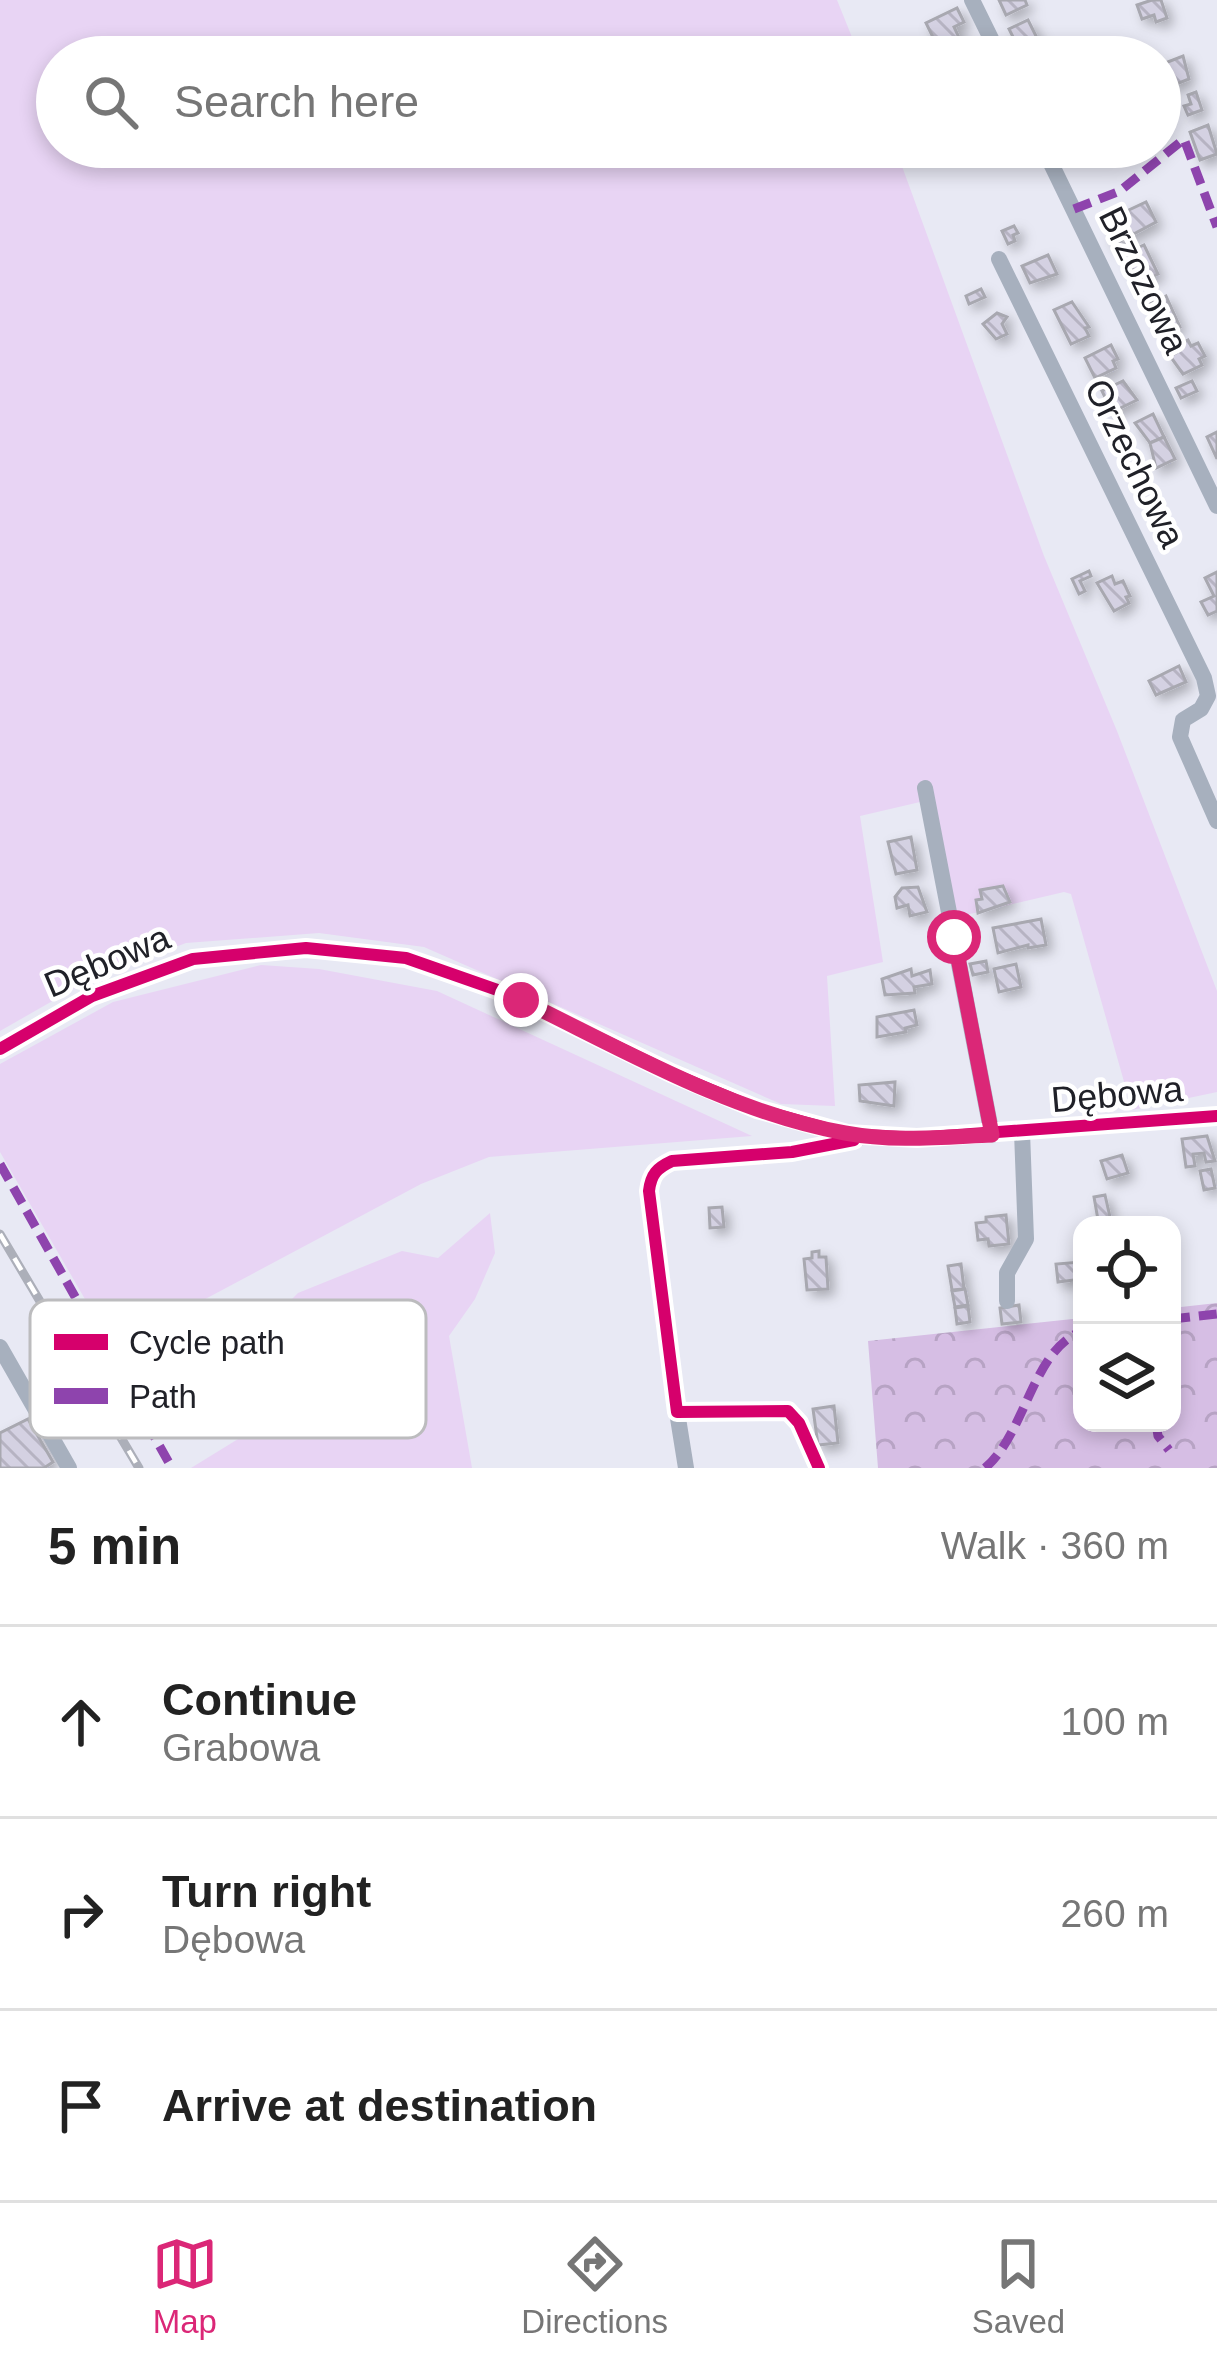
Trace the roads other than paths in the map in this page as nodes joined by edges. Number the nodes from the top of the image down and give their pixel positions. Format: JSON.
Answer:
{"nodes":[{"id":1,"x":972,"y":0,"type":"edge"},
{"id":2,"x":990,"y":36,"type":"edge"},
{"id":3,"x":1053,"y":168,"type":"edge"},
{"id":4,"x":999,"y":259,"type":"dead end"},
{"id":5,"x":1217,"y":506,"type":"edge"},
{"id":6,"x":925,"y":788,"type":"dead end"},
{"id":7,"x":1217,"y":820,"type":"edge"},
{"id":8,"x":0,"y":1049,"type":"edge"},
{"id":9,"x":1217,"y":1116,"type":"edge"},
{"id":10,"x":1022,"y":1132,"type":"junction"},
{"id":11,"x":992,"y":1135,"type":"junction"},
{"id":12,"x":874,"y":1136,"type":"junction"},
{"id":13,"x":1007,"y":1301,"type":"dead end"},
{"id":14,"x":0,"y":1347,"type":"edge"},
{"id":15,"x":30,"y":1400,"type":"edge"},
{"id":16,"x":677,"y":1412,"type":"junction"},
{"id":17,"x":52,"y":1438,"type":"edge"},
{"id":18,"x":69,"y":1468,"type":"edge"},
{"id":19,"x":686,"y":1468,"type":"edge"},
{"id":20,"x":819,"y":1468,"type":"edge"}],
"edges":[{"from":1,"to":2,"type":"street"},
{"from":3,"to":5,"type":"street","name":"Brzozowa"},
{"from":4,"to":7,"type":"street","name":"Orzechowa"},
{"from":6,"to":11,"type":"street"},
{"from":8,"to":12,"type":"street","name":"Dębowa"},
{"from":9,"to":10,"type":"street","name":"Dębowa"},
{"from":10,"to":11,"type":"street","name":"Dębowa"},
{"from":10,"to":13,"type":"street"},
{"from":11,"to":12,"type":"street","name":"Dębowa"},
{"from":12,"to":16,"type":"street"},
{"from":14,"to":15,"type":"street"},
{"from":16,"to":19,"type":"street"},
{"from":16,"to":20,"type":"street"},
{"from":17,"to":18,"type":"street"}]}
